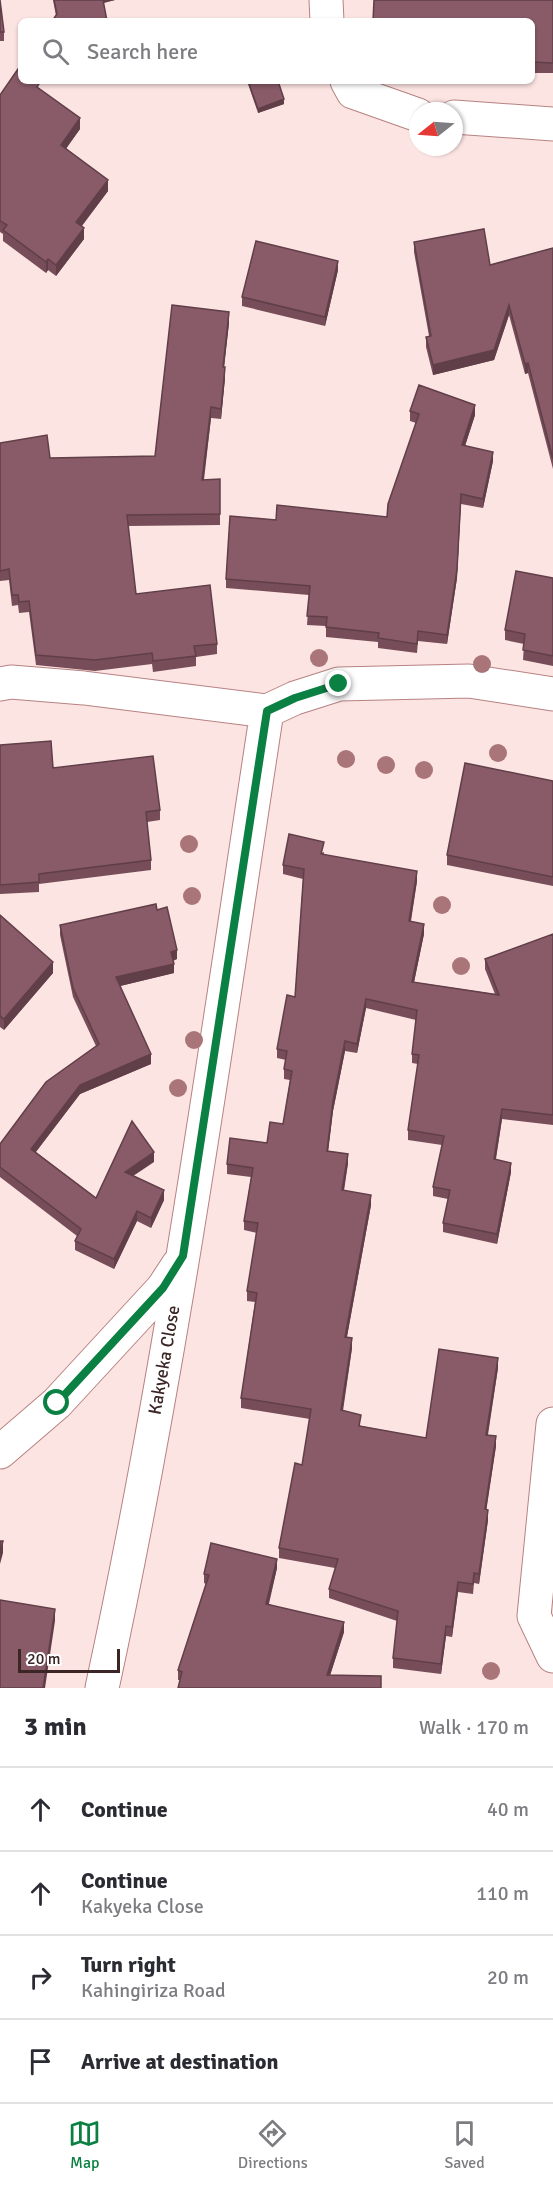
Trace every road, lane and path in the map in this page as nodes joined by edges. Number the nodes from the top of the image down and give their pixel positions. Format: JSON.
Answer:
{"nodes":[{"id":1,"x":326,"y":0,"type":"edge"},
{"id":2,"x":327,"y":18,"type":"edge"},
{"id":3,"x":349,"y":84,"type":"edge"},
{"id":4,"x":409,"y":112,"type":"edge"},
{"id":5,"x":463,"y":118,"type":"edge"},
{"id":6,"x":553,"y":124,"type":"edge"},
{"id":7,"x":0,"y":684,"type":"edge"},
{"id":8,"x":553,"y":694,"type":"edge"},
{"id":9,"x":267,"y":711,"type":"junction"},
{"id":10,"x":183,"y":1256,"type":"junction"},
{"id":11,"x":553,"y":1424,"type":"edge"},
{"id":12,"x":0,"y":1452,"type":"edge"},
{"id":13,"x":553,"y":1656,"type":"edge"},
{"id":14,"x":102,"y":1688,"type":"edge"}],
"edges":[{"from":1,"to":2,"type":"street"},
{"from":3,"to":4,"type":"street"},
{"from":5,"to":6,"type":"street"},
{"from":7,"to":9,"type":"street"},
{"from":8,"to":9,"type":"street"},
{"from":9,"to":10,"type":"street","name":"Kakyeka Close"},
{"from":10,"to":12,"type":"street"},
{"from":10,"to":14,"type":"street","name":"Kakyeka Close"},
{"from":11,"to":13,"type":"street"}]}
